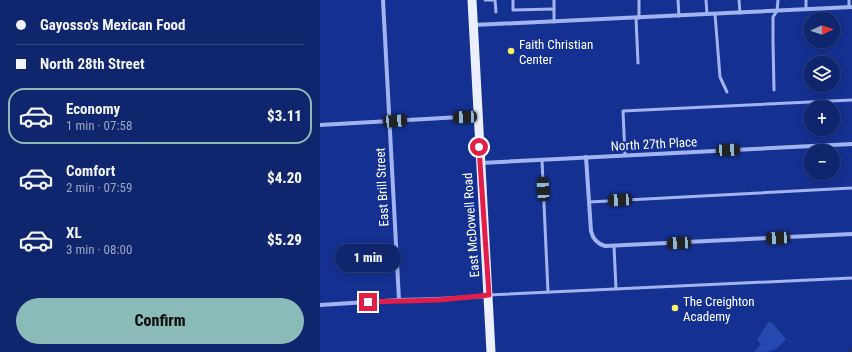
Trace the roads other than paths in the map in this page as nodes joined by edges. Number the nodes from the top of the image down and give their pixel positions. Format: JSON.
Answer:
{"nodes":[{"id":1,"x":383,"y":0,"type":"edge"},
{"id":2,"x":472,"y":0,"type":"edge"},
{"id":3,"x":485,"y":0,"type":"edge"},
{"id":4,"x":513,"y":0,"type":"edge"},
{"id":5,"x":554,"y":0,"type":"edge"},
{"id":6,"x":639,"y":0,"type":"edge"},
{"id":7,"x":678,"y":0,"type":"edge"},
{"id":8,"x":706,"y":0,"type":"edge"},
{"id":9,"x":739,"y":0,"type":"edge"},
{"id":10,"x":778,"y":0,"type":"edge"},
{"id":11,"x":806,"y":0,"type":"edge"},
{"id":12,"x":849,"y":0,"type":"edge"},
{"id":13,"x":851,"y":7,"type":"edge"},
{"id":14,"x":554,"y":9,"type":"junction"},
{"id":15,"x":806,"y":9,"type":"junction"},
{"id":16,"x":777,"y":11,"type":"junction"},
{"id":17,"x":496,"y":12,"type":"dead end"},
{"id":18,"x":740,"y":13,"type":"junction"},
{"id":19,"x":707,"y":14,"type":"junction"},
{"id":20,"x":715,"y":14,"type":"junction"},
{"id":21,"x":679,"y":16,"type":"junction"},
{"id":22,"x":638,"y":18,"type":"junction"},
{"id":23,"x":554,"y":22,"type":"junction"},
{"id":24,"x":474,"y":26,"type":"junction"},
{"id":25,"x":638,"y":63,"type":"dead end"},
{"id":26,"x":774,"y":90,"type":"dead end"},
{"id":27,"x":728,"y":92,"type":"dead end"},
{"id":28,"x":852,"y":100,"type":"edge"},
{"id":29,"x":478,"y":116,"type":"junction"},
{"id":30,"x":389,"y":121,"type":"junction"},
{"id":31,"x":320,"y":125,"type":"edge"},
{"id":32,"x":852,"y":144,"type":"edge"},
{"id":33,"x":625,"y":155,"type":"junction"},
{"id":34,"x":586,"y":157,"type":"junction"},
{"id":35,"x":542,"y":160,"type":"junction"},
{"id":36,"x":480,"y":163,"type":"junction"},
{"id":37,"x":852,"y":188,"type":"edge"},
{"id":38,"x":589,"y":202,"type":"junction"},
{"id":39,"x":852,"y":234,"type":"edge"},
{"id":40,"x":614,"y":246,"type":"junction"},
{"id":41,"x":852,"y":278,"type":"edge"},
{"id":42,"x":616,"y":289,"type":"junction"},
{"id":43,"x":548,"y":292,"type":"junction"},
{"id":44,"x":489,"y":295,"type":"junction"},
{"id":45,"x":399,"y":300,"type":"junction"},
{"id":46,"x":320,"y":305,"type":"edge"},
{"id":47,"x":491,"y":352,"type":"edge"}],
"edges":[{"from":1,"to":30,"type":"street","name":"East Brill Street"},
{"from":2,"to":24,"type":"main road","name":"East McDowell Road"},
{"from":3,"to":17,"type":"lane"},
{"from":4,"to":14,"type":"lane"},
{"from":5,"to":14,"type":"lane"},
{"from":6,"to":22,"type":"lane"},
{"from":7,"to":21,"type":"lane"},
{"from":8,"to":19,"type":"lane"},
{"from":9,"to":18,"type":"lane"},
{"from":10,"to":16,"type":"lane"},
{"from":11,"to":15,"type":"lane"},
{"from":12,"to":13,"type":"lane"},
{"from":13,"to":15,"type":"street"},
{"from":14,"to":23,"type":"lane"},
{"from":15,"to":16,"type":"street"},
{"from":16,"to":18,"type":"street"},
{"from":16,"to":26,"type":"lane"},
{"from":18,"to":20,"type":"street"},
{"from":19,"to":20,"type":"street"},
{"from":19,"to":21,"type":"street"},
{"from":20,"to":27,"type":"lane"},
{"from":21,"to":22,"type":"street"},
{"from":22,"to":23,"type":"street"},
{"from":22,"to":25,"type":"lane"},
{"from":23,"to":24,"type":"street"},
{"from":24,"to":29,"type":"main road","name":"East McDowell Road"},
{"from":28,"to":33,"type":"lane"},
{"from":29,"to":30,"type":"street"},
{"from":29,"to":36,"type":"main road","name":"East McDowell Road"},
{"from":30,"to":31,"type":"street"},
{"from":30,"to":45,"type":"street","name":"East Brill Street"},
{"from":32,"to":33,"type":"street","name":"North 27th Place"},
{"from":33,"to":34,"type":"street","name":"North 27th Place"},
{"from":34,"to":35,"type":"street","name":"North 27th Place"},
{"from":34,"to":38,"type":"street"},
{"from":35,"to":36,"type":"street","name":"North 27th Place"},
{"from":35,"to":43,"type":"lane"},
{"from":36,"to":44,"type":"main road","name":"East McDowell Road"},
{"from":37,"to":38,"type":"lane"},
{"from":38,"to":40,"type":"street"},
{"from":39,"to":40,"type":"street"},
{"from":40,"to":42,"type":"lane"},
{"from":41,"to":42,"type":"lane"},
{"from":42,"to":43,"type":"lane"},
{"from":43,"to":44,"type":"lane"},
{"from":44,"to":45,"type":"street"},
{"from":44,"to":47,"type":"main road","name":"East McDowell Road"},
{"from":45,"to":46,"type":"street"}]}
